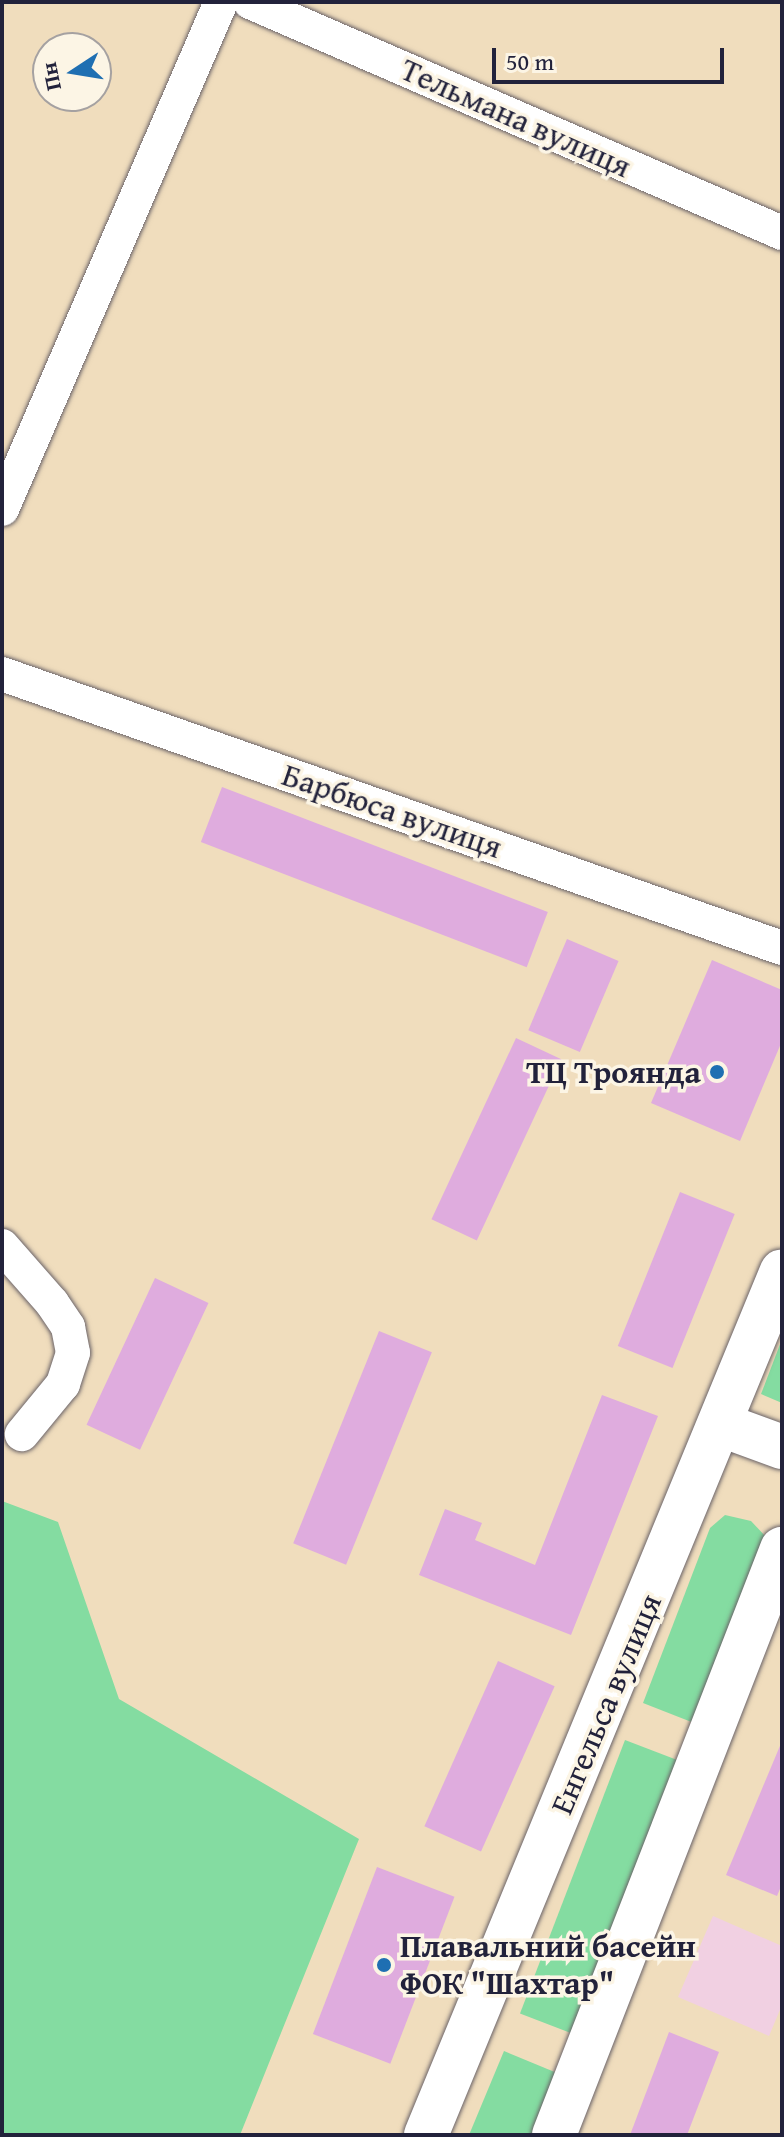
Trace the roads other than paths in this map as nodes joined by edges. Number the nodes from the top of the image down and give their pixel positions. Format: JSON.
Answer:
{"nodes":[{"id":1,"x":221,"y":2,"type":"edge"},
{"id":2,"x":250,"y":2,"type":"edge"},
{"id":3,"x":782,"y":233,"type":"edge"},
{"id":4,"x":2,"y":509,"type":"edge"},
{"id":5,"x":2,"y":674,"type":"edge"},
{"id":6,"x":782,"y":948,"type":"edge"},
{"id":7,"x":2,"y":1246,"type":"edge"},
{"id":8,"x":782,"y":1271,"type":"edge"},
{"id":9,"x":722,"y":1425,"type":"junction"},
{"id":10,"x":22,"y":1434,"type":"dead end"},
{"id":11,"x":782,"y":1447,"type":"edge"},
{"id":12,"x":782,"y":1549,"type":"edge"},
{"id":13,"x":426,"y":2135,"type":"edge"},
{"id":14,"x":554,"y":2135,"type":"edge"}],
"edges":[{"from":1,"to":4,"type":"street"},
{"from":2,"to":3,"type":"street","name":"Тельмана вулиця"},
{"from":5,"to":6,"type":"street","name":"Барбюса вулиця"},
{"from":7,"to":10,"type":"street"},
{"from":8,"to":9,"type":"street","name":"Енгельса вулиця"},
{"from":9,"to":11,"type":"street"},
{"from":9,"to":13,"type":"street","name":"Енгельса вулиця"},
{"from":12,"to":14,"type":"street"}]}
